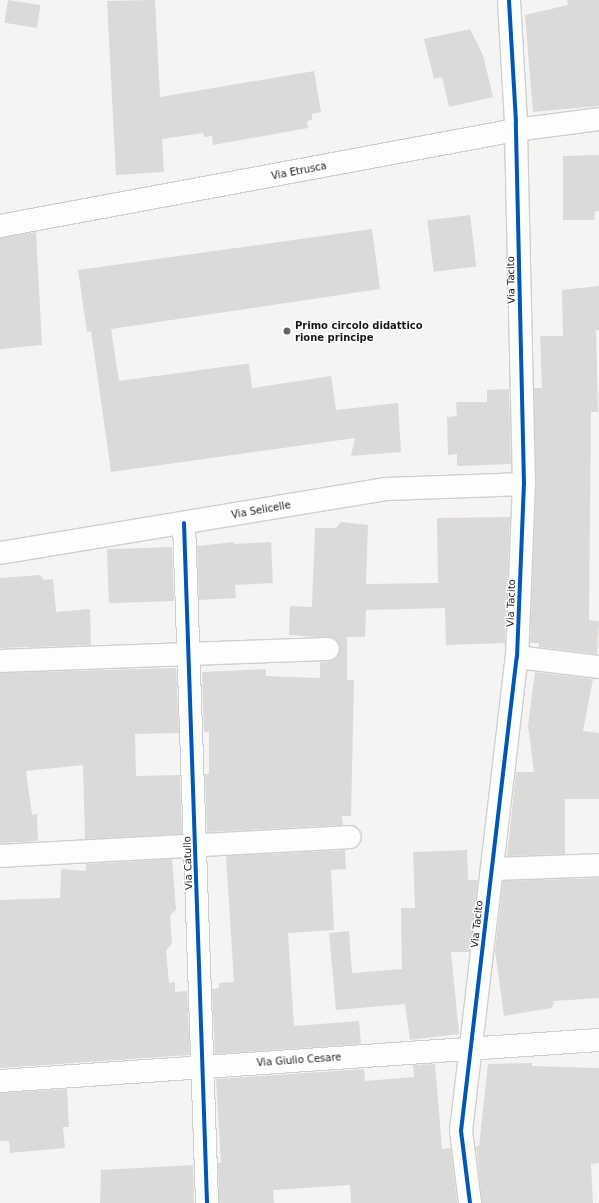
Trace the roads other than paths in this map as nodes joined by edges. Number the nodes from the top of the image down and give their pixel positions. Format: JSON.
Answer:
{"nodes":[{"id":1,"x":508,"y":0,"type":"edge"},
{"id":2,"x":599,"y":119,"type":"edge"},
{"id":3,"x":516,"y":130,"type":"junction"},
{"id":4,"x":0,"y":226,"type":"edge"},
{"id":5,"x":524,"y":484,"type":"junction"},
{"id":6,"x":184,"y":523,"type":"junction"},
{"id":7,"x":0,"y":553,"type":"edge"},
{"id":8,"x":328,"y":649,"type":"dead end"},
{"id":9,"x":187,"y":654,"type":"junction"},
{"id":10,"x":517,"y":657,"type":"junction"},
{"id":11,"x":0,"y":661,"type":"edge"},
{"id":12,"x":599,"y":667,"type":"edge"},
{"id":13,"x":349,"y":838,"type":"dead end"},
{"id":14,"x":195,"y":844,"type":"junction"},
{"id":15,"x":0,"y":856,"type":"edge"},
{"id":16,"x":599,"y":865,"type":"edge"},
{"id":17,"x":492,"y":870,"type":"junction"},
{"id":18,"x":599,"y":1040,"type":"edge"},
{"id":19,"x":471,"y":1048,"type":"junction"},
{"id":20,"x":204,"y":1066,"type":"junction"},
{"id":21,"x":0,"y":1081,"type":"edge"},
{"id":22,"x":207,"y":1203,"type":"edge"},
{"id":23,"x":470,"y":1203,"type":"edge"}],
"edges":[{"from":1,"to":3,"type":"street","name":"Via Tacito"},
{"from":2,"to":3,"type":"street","name":"Via Etrusca"},
{"from":3,"to":4,"type":"street","name":"Via Etrusca"},
{"from":3,"to":5,"type":"street","name":"Via Tacito"},
{"from":5,"to":6,"type":"street","name":"Via Selicelle"},
{"from":5,"to":10,"type":"street","name":"Via Tacito"},
{"from":6,"to":7,"type":"street","name":"Via Selicelle"},
{"from":6,"to":9,"type":"street","name":"Via Catullo"},
{"from":8,"to":9,"type":"street"},
{"from":9,"to":11,"type":"street"},
{"from":9,"to":14,"type":"street","name":"Via Catullo"},
{"from":10,"to":12,"type":"street"},
{"from":10,"to":17,"type":"street","name":"Via Tacito"},
{"from":13,"to":14,"type":"street"},
{"from":14,"to":15,"type":"street"},
{"from":14,"to":20,"type":"street","name":"Via Catullo"},
{"from":16,"to":17,"type":"street"},
{"from":17,"to":19,"type":"street","name":"Via Tacito"},
{"from":18,"to":19,"type":"street","name":"Via Giulio Cesare"},
{"from":19,"to":20,"type":"street","name":"Via Giulio Cesare"},
{"from":19,"to":23,"type":"street","name":"Via Tacito"},
{"from":20,"to":21,"type":"street","name":"Via Giulio Cesare"},
{"from":20,"to":22,"type":"street","name":"Via Catullo"}]}
